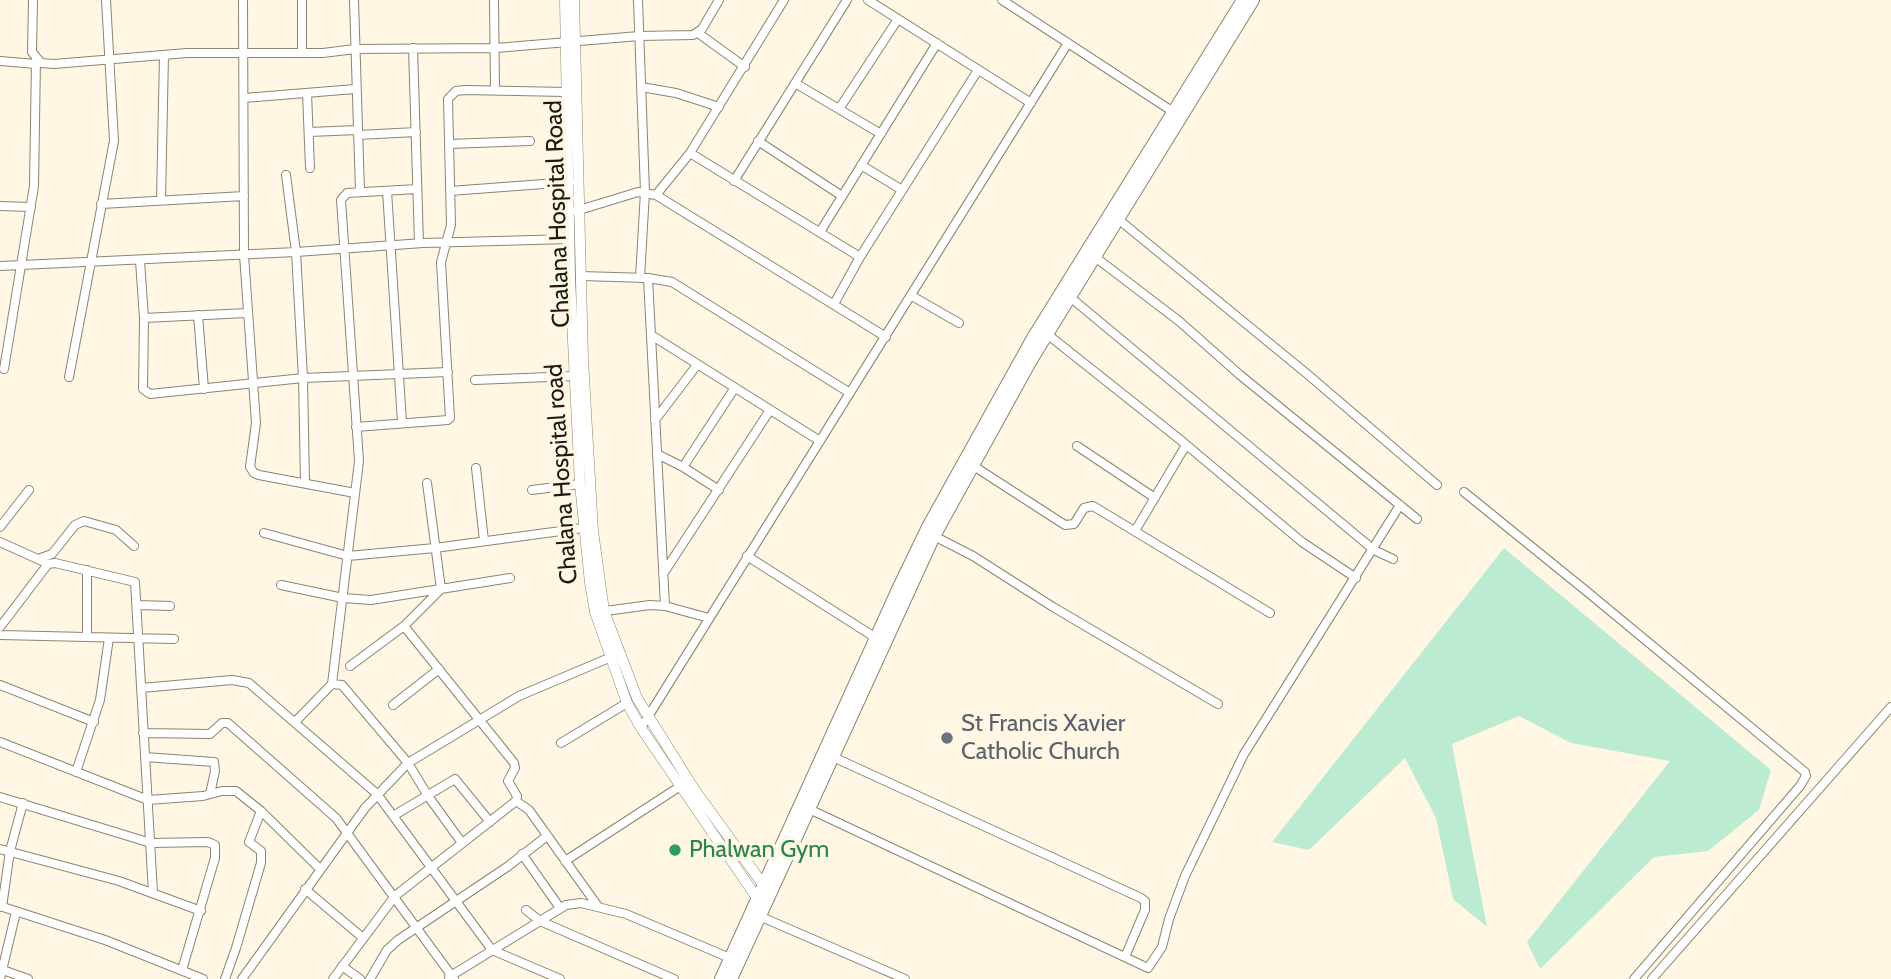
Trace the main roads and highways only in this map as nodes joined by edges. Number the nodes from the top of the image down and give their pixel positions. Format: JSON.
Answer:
{"nodes":[{"id":1,"x":1243,"y":0,"type":"edge"},
{"id":2,"x":1253,"y":0,"type":"edge"},
{"id":3,"x":1178,"y":114,"type":"junction"},
{"id":4,"x":766,"y":890,"type":"junction"},
{"id":5,"x":760,"y":908,"type":"junction"},
{"id":6,"x":721,"y":979,"type":"edge"},
{"id":7,"x":731,"y":979,"type":"edge"}],
"edges":[{"from":1,"to":3,"type":"main road"},
{"from":2,"to":3,"type":"main road"},
{"from":3,"to":4,"type":"main road"},
{"from":3,"to":4,"type":"main road"},
{"from":4,"to":5,"type":"main road"},
{"from":5,"to":6,"type":"main road"},
{"from":5,"to":7,"type":"main road"}]}
